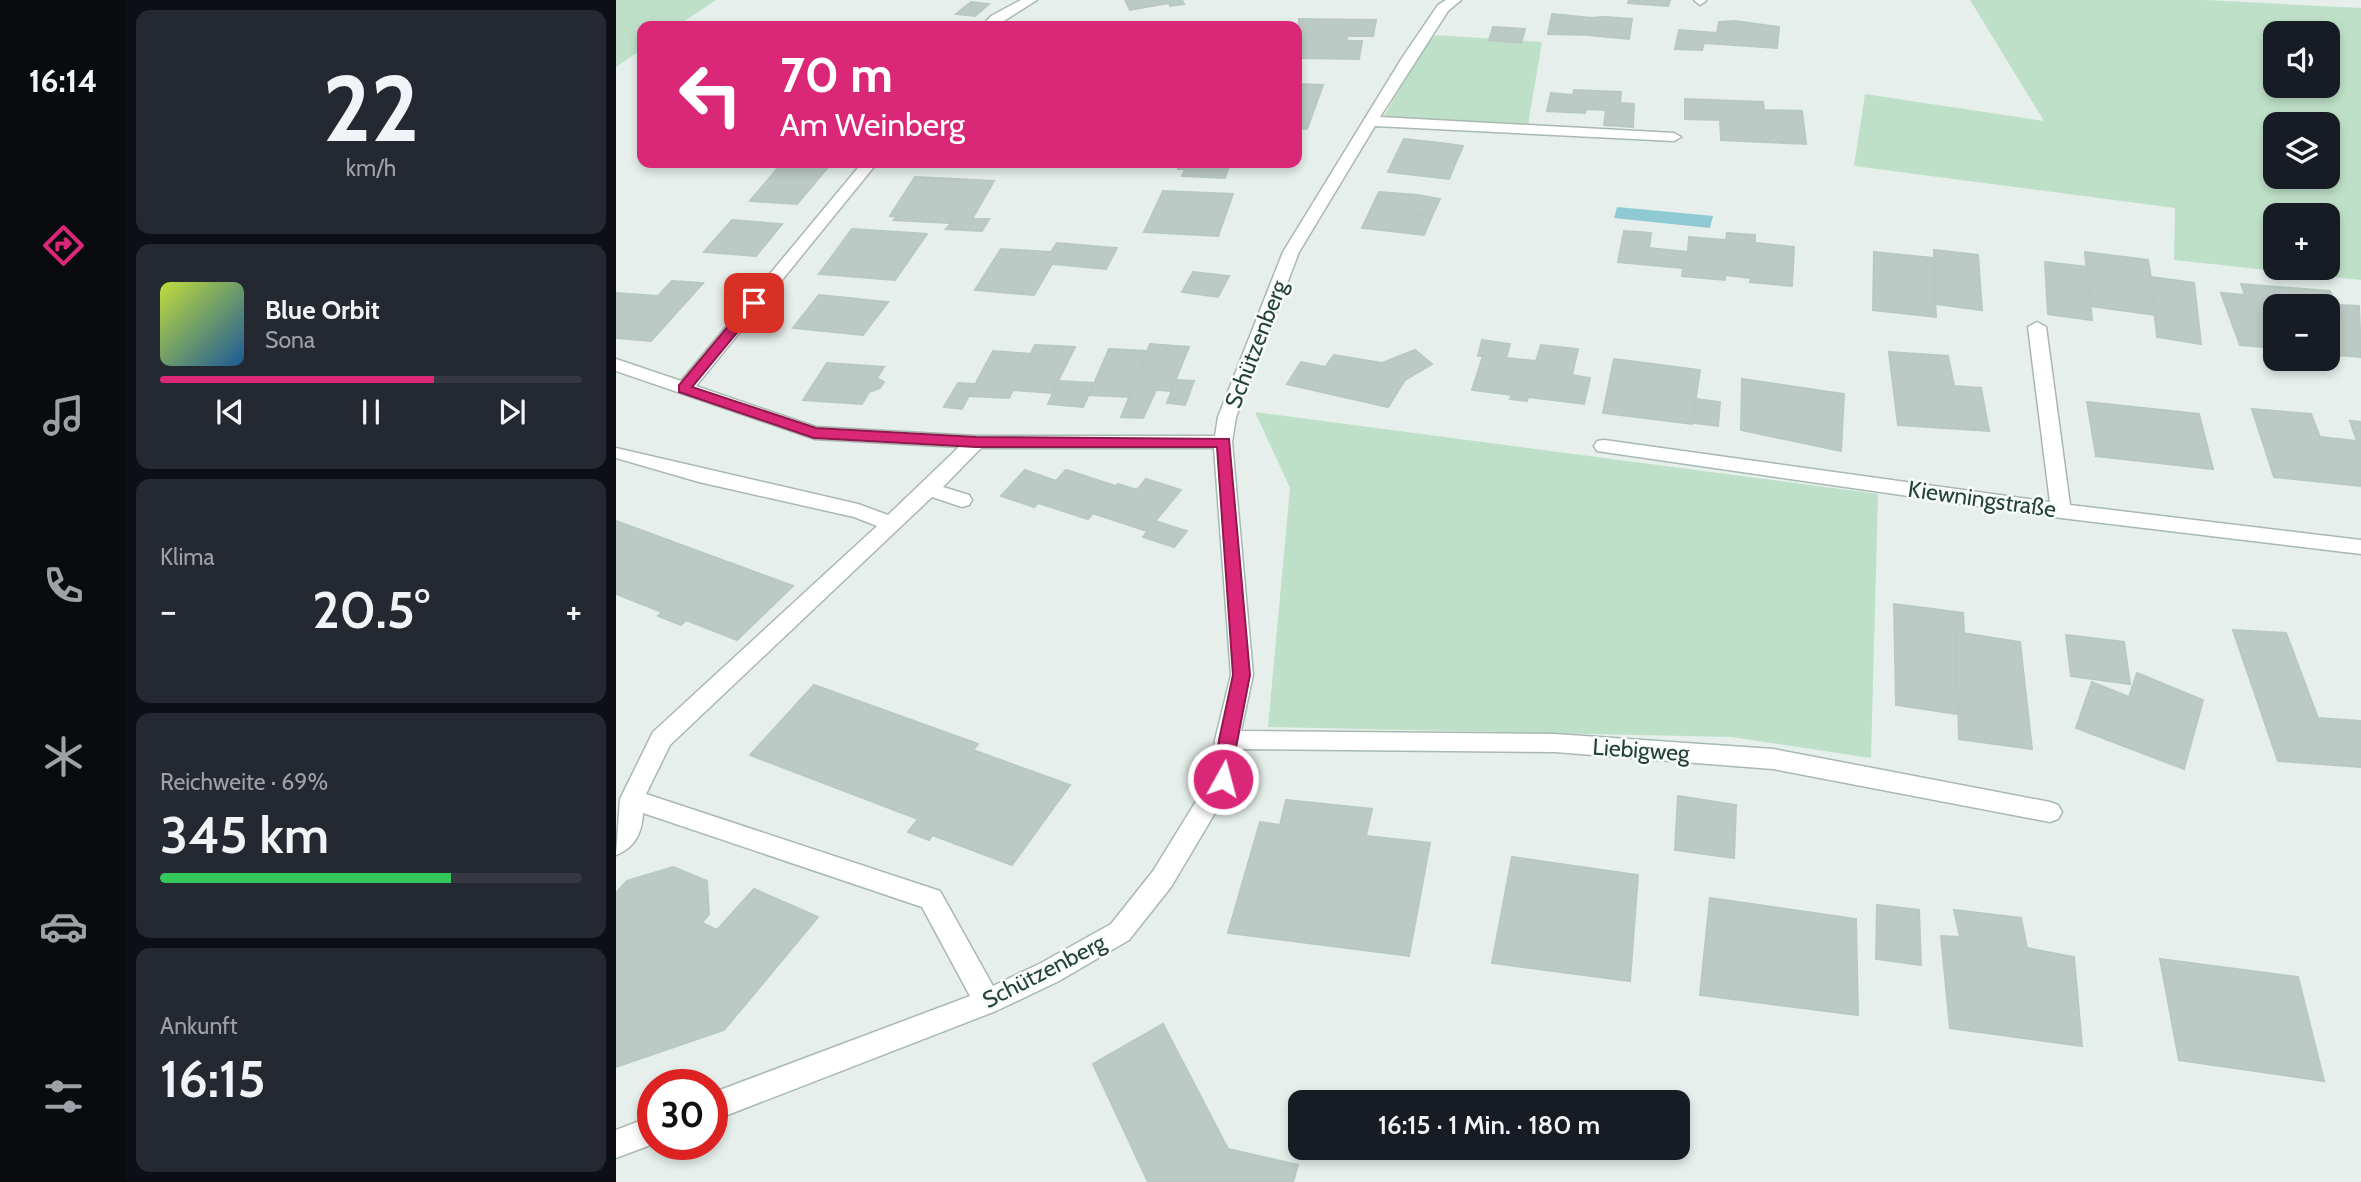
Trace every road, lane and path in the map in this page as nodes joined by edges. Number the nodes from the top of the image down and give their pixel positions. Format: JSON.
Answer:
{"nodes":[{"id":1,"x":1031,"y":0,"type":"edge"},
{"id":2,"x":1455,"y":0,"type":"edge"},
{"id":3,"x":994,"y":21,"type":"edge"},
{"id":4,"x":1371,"y":121,"type":"junction"},
{"id":5,"x":1674,"y":137,"type":"dead end"},
{"id":6,"x":866,"y":168,"type":"edge"},
{"id":7,"x":2037,"y":327,"type":"dead end"},
{"id":8,"x":616,"y":365,"type":"edge"},
{"id":9,"x":684,"y":388,"type":"junction"},
{"id":10,"x":976,"y":442,"type":"junction"},
{"id":11,"x":1223,"y":442,"type":"junction"},
{"id":12,"x":1604,"y":446,"type":"dead end"},
{"id":13,"x":620,"y":453,"type":"dead end"},
{"id":14,"x":929,"y":489,"type":"junction"},
{"id":15,"x":962,"y":500,"type":"dead end"},
{"id":16,"x":2062,"y":511,"type":"junction"},
{"id":17,"x":891,"y":524,"type":"junction"},
{"id":18,"x":2361,"y":547,"type":"edge"},
{"id":19,"x":1227,"y":740,"type":"junction"},
{"id":20,"x":632,"y":799,"type":"junction"},
{"id":21,"x":2050,"y":812,"type":"dead end"},
{"id":22,"x":616,"y":844,"type":"edge"},
{"id":23,"x":987,"y":1002,"type":"junction"},
{"id":24,"x":728,"y":1101,"type":"edge"},
{"id":25,"x":637,"y":1136,"type":"edge"},
{"id":26,"x":616,"y":1144,"type":"edge"}],
"edges":[{"from":1,"to":3,"type":"street"},
{"from":2,"to":4,"type":"street","name":"Schützenberg"},
{"from":4,"to":5,"type":"street"},
{"from":4,"to":11,"type":"street","name":"Schützenberg"},
{"from":6,"to":9,"type":"street"},
{"from":7,"to":16,"type":"street"},
{"from":8,"to":9,"type":"street"},
{"from":9,"to":10,"type":"street"},
{"from":10,"to":11,"type":"street"},
{"from":10,"to":14,"type":"street"},
{"from":11,"to":19,"type":"street","name":"Schützenberg"},
{"from":12,"to":16,"type":"street","name":"Kiewningstraße"},
{"from":13,"to":17,"type":"street"},
{"from":14,"to":15,"type":"street"},
{"from":14,"to":17,"type":"street"},
{"from":16,"to":18,"type":"street","name":"Kiewningstraße"},
{"from":17,"to":20,"type":"street"},
{"from":19,"to":21,"type":"street","name":"Liebigweg"},
{"from":19,"to":23,"type":"street","name":"Schützenberg"},
{"from":20,"to":22,"type":"street"},
{"from":20,"to":23,"type":"street"},
{"from":23,"to":24,"type":"street","name":"Schützenberg"},
{"from":25,"to":26,"type":"street"}]}
